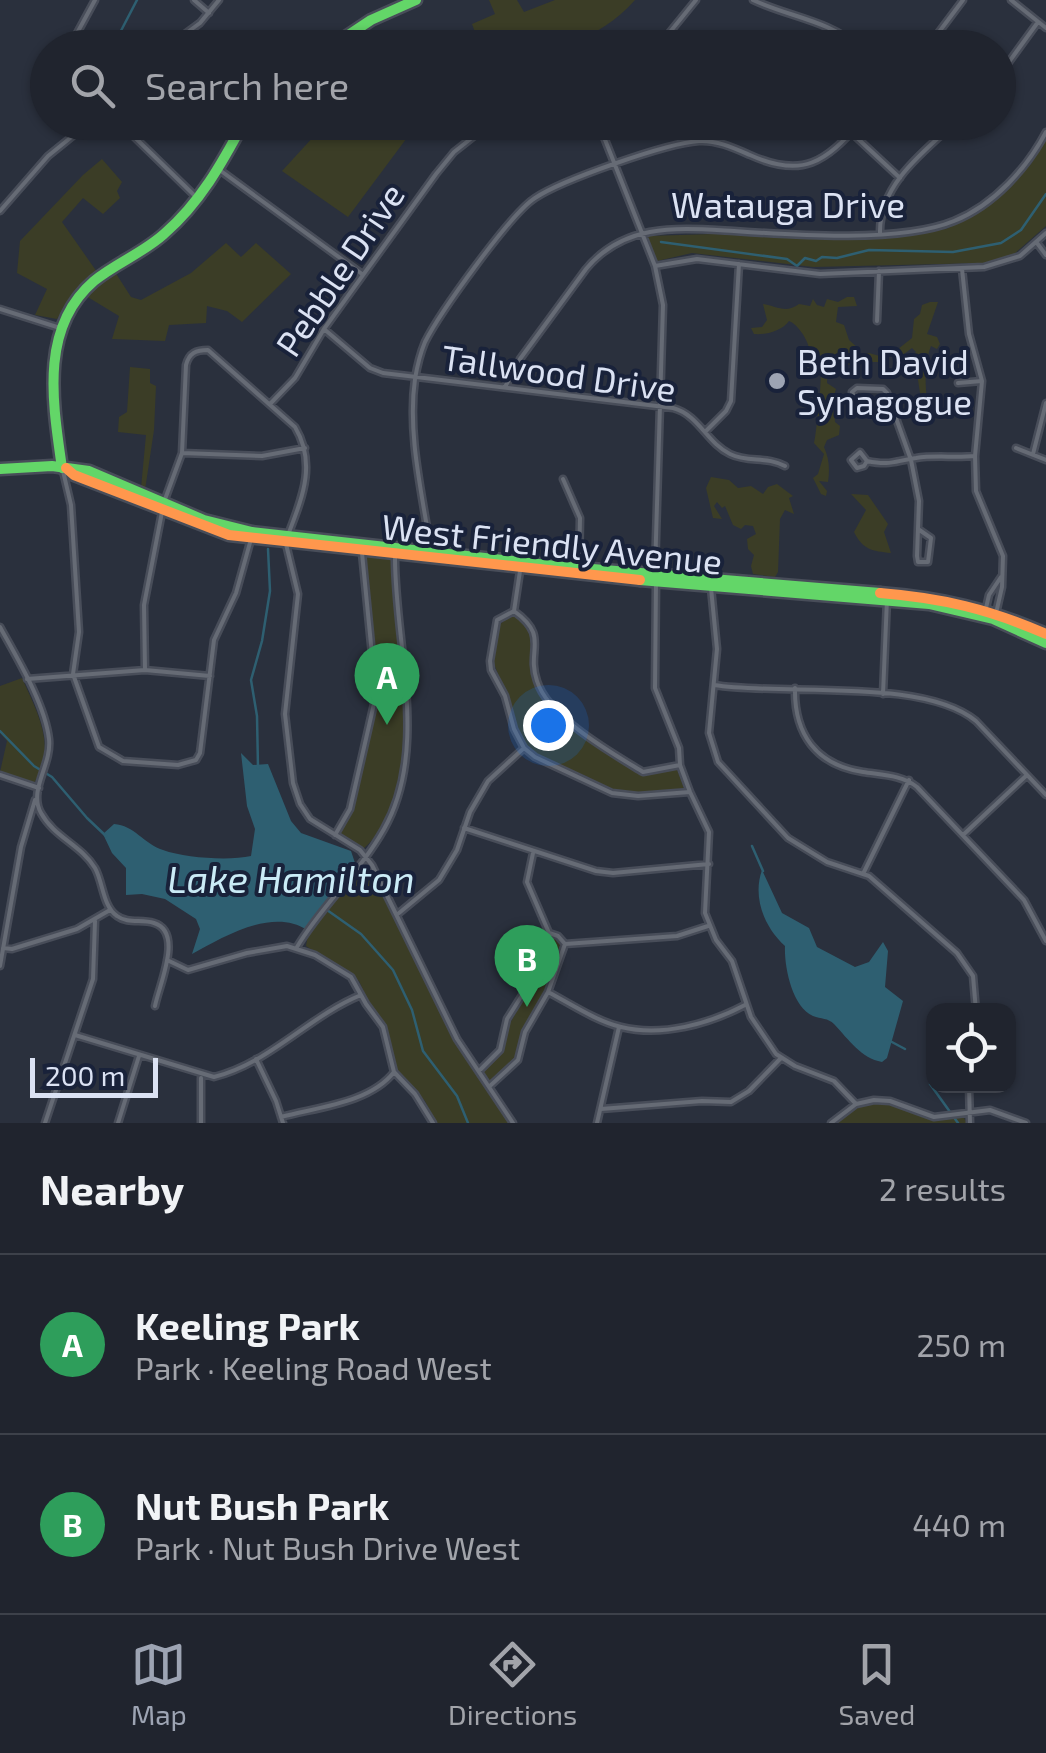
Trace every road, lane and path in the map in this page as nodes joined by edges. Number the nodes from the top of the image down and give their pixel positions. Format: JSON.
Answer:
{"nodes":[{"id":1,"x":95,"y":0,"type":"edge"},
{"id":2,"x":194,"y":0,"type":"edge"},
{"id":3,"x":220,"y":0,"type":"edge"},
{"id":4,"x":696,"y":0,"type":"edge"},
{"id":5,"x":753,"y":0,"type":"edge"},
{"id":6,"x":964,"y":0,"type":"edge"},
{"id":7,"x":1011,"y":0,"type":"edge"},
{"id":8,"x":410,"y":1,"type":"edge"},
{"id":9,"x":209,"y":14,"type":"junction"},
{"id":10,"x":1038,"y":22,"type":"junction"},
{"id":11,"x":1046,"y":28,"type":"edge"},
{"id":12,"x":79,"y":30,"type":"edge"},
{"id":13,"x":189,"y":30,"type":"edge"},
{"id":14,"x":355,"y":30,"type":"edge"},
{"id":15,"x":672,"y":30,"type":"edge"},
{"id":16,"x":833,"y":30,"type":"edge"},
{"id":17,"x":941,"y":30,"type":"edge"},
{"id":18,"x":1016,"y":52,"type":"edge"},
{"id":19,"x":1046,"y":132,"type":"edge"},
{"id":20,"x":68,"y":140,"type":"edge"},
{"id":21,"x":137,"y":140,"type":"edge"},
{"id":22,"x":235,"y":140,"type":"edge"},
{"id":23,"x":469,"y":140,"type":"edge"},
{"id":24,"x":605,"y":140,"type":"edge"},
{"id":25,"x":844,"y":140,"type":"edge"},
{"id":26,"x":859,"y":140,"type":"edge"},
{"id":27,"x":938,"y":140,"type":"edge"},
{"id":28,"x":615,"y":166,"type":"junction"},
{"id":29,"x":220,"y":170,"type":"junction"},
{"id":30,"x":900,"y":178,"type":"junction"},
{"id":31,"x":199,"y":199,"type":"junction"},
{"id":32,"x":0,"y":212,"type":"edge"},
{"id":33,"x":880,"y":232,"type":"junction"},
{"id":34,"x":642,"y":233,"type":"junction"},
{"id":35,"x":1046,"y":233,"type":"edge"},
{"id":36,"x":1036,"y":242,"type":"junction"},
{"id":37,"x":1046,"y":255,"type":"edge"},
{"id":38,"x":738,"y":264,"type":"junction"},
{"id":39,"x":654,"y":266,"type":"junction"},
{"id":40,"x":962,"y":268,"type":"junction"},
{"id":41,"x":879,"y":271,"type":"junction"},
{"id":42,"x":362,"y":274,"type":"junction"},
{"id":43,"x":0,"y":309,"type":"edge"},
{"id":44,"x":877,"y":321,"type":"dead end"},
{"id":45,"x":60,"y":328,"type":"junction"},
{"id":46,"x":324,"y":329,"type":"junction"},
{"id":47,"x":415,"y":378,"type":"junction"},
{"id":48,"x":982,"y":381,"type":"junction"},
{"id":49,"x":958,"y":383,"type":"dead end"},
{"id":50,"x":505,"y":387,"type":"junction"},
{"id":51,"x":1046,"y":403,"type":"edge"},
{"id":52,"x":270,"y":404,"type":"junction"},
{"id":53,"x":889,"y":404,"type":"junction"},
{"id":54,"x":662,"y":406,"type":"junction"},
{"id":55,"x":705,"y":432,"type":"junction"},
{"id":56,"x":305,"y":448,"type":"junction"},
{"id":57,"x":1016,"y":448,"type":"dead end"},
{"id":58,"x":182,"y":453,"type":"junction"},
{"id":59,"x":1033,"y":454,"type":"junction"},
{"id":60,"x":974,"y":456,"type":"junction"},
{"id":61,"x":912,"y":460,"type":"junction"},
{"id":62,"x":1046,"y":460,"type":"edge"},
{"id":63,"x":866,"y":461,"type":"dead end"},
{"id":64,"x":785,"y":466,"type":"dead end"},
{"id":65,"x":62,"y":468,"type":"junction"},
{"id":66,"x":0,"y":469,"type":"edge"},
{"id":67,"x":563,"y":480,"type":"dead end"},
{"id":68,"x":163,"y":506,"type":"junction"},
{"id":69,"x":918,"y":529,"type":"junction"},
{"id":70,"x":251,"y":539,"type":"junction"},
{"id":71,"x":287,"y":540,"type":"junction"},
{"id":72,"x":362,"y":548,"type":"junction"},
{"id":73,"x":431,"y":552,"type":"junction"},
{"id":74,"x":395,"y":556,"type":"junction"},
{"id":75,"x":579,"y":568,"type":"junction"},
{"id":76,"x":520,"y":570,"type":"junction"},
{"id":77,"x":656,"y":577,"type":"junction"},
{"id":78,"x":1001,"y":577,"type":"junction"},
{"id":79,"x":711,"y":586,"type":"junction"},
{"id":80,"x":887,"y":597,"type":"junction"},
{"id":81,"x":514,"y":611,"type":"junction"},
{"id":82,"x":990,"y":614,"type":"junction"},
{"id":83,"x":0,"y":627,"type":"edge"},
{"id":84,"x":1046,"y":634,"type":"edge"},
{"id":85,"x":1046,"y":643,"type":"edge"},
{"id":86,"x":145,"y":670,"type":"junction"},
{"id":87,"x":73,"y":674,"type":"junction"},
{"id":88,"x":210,"y":676,"type":"junction"},
{"id":89,"x":27,"y":679,"type":"junction"},
{"id":90,"x":714,"y":685,"type":"junction"},
{"id":91,"x":795,"y":688,"type":"junction"},
{"id":92,"x":883,"y":694,"type":"junction"},
{"id":93,"x":524,"y":748,"type":"junction"},
{"id":94,"x":680,"y":764,"type":"junction"},
{"id":95,"x":0,"y":775,"type":"edge"},
{"id":96,"x":1027,"y":775,"type":"junction"},
{"id":97,"x":909,"y":780,"type":"junction"},
{"id":98,"x":38,"y":788,"type":"junction"},
{"id":99,"x":690,"y":792,"type":"junction"},
{"id":100,"x":1046,"y":795,"type":"edge"},
{"id":101,"x":36,"y":797,"type":"junction"},
{"id":102,"x":464,"y":828,"type":"junction"},
{"id":103,"x":335,"y":835,"type":"junction"},
{"id":104,"x":963,"y":835,"type":"junction"},
{"id":105,"x":533,"y":851,"type":"junction"},
{"id":106,"x":365,"y":856,"type":"junction"},
{"id":107,"x":709,"y":864,"type":"junction"},
{"id":108,"x":863,"y":874,"type":"junction"},
{"id":109,"x":110,"y":910,"type":"junction"},
{"id":110,"x":398,"y":914,"type":"junction"},
{"id":111,"x":94,"y":922,"type":"junction"},
{"id":112,"x":708,"y":926,"type":"junction"},
{"id":113,"x":549,"y":933,"type":"junction"},
{"id":114,"x":1046,"y":942,"type":"edge"},
{"id":115,"x":565,"y":944,"type":"junction"},
{"id":116,"x":297,"y":947,"type":"junction"},
{"id":117,"x":3,"y":948,"type":"junction"},
{"id":118,"x":167,"y":960,"type":"junction"},
{"id":119,"x":0,"y":966,"type":"edge"},
{"id":120,"x":548,"y":992,"type":"junction"},
{"id":121,"x":361,"y":996,"type":"junction"},
{"id":122,"x":975,"y":1003,"type":"edge"},
{"id":123,"x":746,"y":1005,"type":"junction"},
{"id":124,"x":155,"y":1006,"type":"dead end"},
{"id":125,"x":619,"y":1027,"type":"junction"},
{"id":126,"x":75,"y":1035,"type":"junction"},
{"id":127,"x":139,"y":1056,"type":"junction"},
{"id":128,"x":256,"y":1059,"type":"junction"},
{"id":129,"x":780,"y":1059,"type":"junction"},
{"id":130,"x":479,"y":1070,"type":"junction"},
{"id":131,"x":394,"y":1072,"type":"junction"},
{"id":132,"x":201,"y":1076,"type":"junction"},
{"id":133,"x":490,"y":1085,"type":"junction"},
{"id":134,"x":969,"y":1093,"type":"edge"},
{"id":135,"x":856,"y":1104,"type":"junction"},
{"id":136,"x":601,"y":1109,"type":"junction"},
{"id":137,"x":968,"y":1110,"type":"junction"},
{"id":138,"x":282,"y":1120,"type":"edge"},
{"id":139,"x":45,"y":1123,"type":"edge"},
{"id":140,"x":118,"y":1123,"type":"edge"},
{"id":141,"x":202,"y":1123,"type":"edge"},
{"id":142,"x":433,"y":1123,"type":"edge"},
{"id":143,"x":513,"y":1123,"type":"edge"},
{"id":144,"x":597,"y":1123,"type":"edge"},
{"id":145,"x":831,"y":1123,"type":"edge"},
{"id":146,"x":970,"y":1123,"type":"edge"},
{"id":147,"x":1026,"y":1123,"type":"edge"}],
"edges":[{"from":1,"to":12,"type":"street"},
{"from":2,"to":9,"type":"street"},
{"from":3,"to":9,"type":"street"},
{"from":4,"to":15,"type":"street"},
{"from":5,"to":16,"type":"street"},
{"from":6,"to":17,"type":"street"},
{"from":7,"to":10,"type":"street"},
{"from":8,"to":14,"type":"main road"},
{"from":9,"to":13,"type":"street"},
{"from":10,"to":11,"type":"street"},
{"from":10,"to":18,"type":"street"},
{"from":19,"to":33,"type":"street","name":"Watauga Drive"},
{"from":20,"to":32,"type":"street"},
{"from":21,"to":31,"type":"street"},
{"from":22,"to":29,"type":"main road"},
{"from":23,"to":42,"type":"street","name":"Pebble Drive"},
{"from":24,"to":28,"type":"street"},
{"from":25,"to":28,"type":"street"},
{"from":26,"to":30,"type":"street"},
{"from":27,"to":30,"type":"street"},
{"from":28,"to":34,"type":"street"},
{"from":28,"to":47,"type":"street"},
{"from":29,"to":31,"type":"main road"},
{"from":29,"to":42,"type":"street"},
{"from":30,"to":33,"type":"street"},
{"from":31,"to":45,"type":"main road"},
{"from":33,"to":34,"type":"street","name":"Watauga Drive"},
{"from":34,"to":39,"type":"street"},
{"from":34,"to":50,"type":"street","name":"Watauga Drive"},
{"from":35,"to":36,"type":"street"},
{"from":36,"to":37,"type":"street"},
{"from":36,"to":40,"type":"street"},
{"from":38,"to":39,"type":"street"},
{"from":38,"to":41,"type":"street"},
{"from":38,"to":55,"type":"street"},
{"from":39,"to":54,"type":"street"},
{"from":40,"to":41,"type":"street"},
{"from":40,"to":48,"type":"street"},
{"from":41,"to":44,"type":"street"},
{"from":42,"to":46,"type":"street","name":"Pebble Drive"},
{"from":43,"to":45,"type":"street"},
{"from":45,"to":65,"type":"main road"},
{"from":46,"to":47,"type":"street","name":"Tallwood Drive"},
{"from":46,"to":52,"type":"street","name":"Pebble Drive"},
{"from":47,"to":50,"type":"street","name":"Tallwood Drive"},
{"from":47,"to":73,"type":"street"},
{"from":48,"to":49,"type":"street"},
{"from":48,"to":60,"type":"street"},
{"from":50,"to":54,"type":"street","name":"Tallwood Drive"},
{"from":51,"to":59,"type":"street"},
{"from":52,"to":56,"type":"street"},
{"from":52,"to":58,"type":"street"},
{"from":53,"to":53,"type":"street"},
{"from":53,"to":61,"type":"street"},
{"from":54,"to":55,"type":"street","name":"Tallwood Drive"},
{"from":54,"to":77,"type":"street"},
{"from":55,"to":64,"type":"street","name":"Tallwood Drive"},
{"from":56,"to":58,"type":"street"},
{"from":56,"to":71,"type":"street"},
{"from":57,"to":59,"type":"street"},
{"from":58,"to":68,"type":"street"},
{"from":59,"to":62,"type":"street"},
{"from":60,"to":61,"type":"street"},
{"from":60,"to":78,"type":"street"},
{"from":61,"to":63,"type":"street"},
{"from":61,"to":69,"type":"street"},
{"from":65,"to":66,"type":"main road","name":"West Friendly Avenue"},
{"from":65,"to":68,"type":"main road","name":"West Friendly Avenue"},
{"from":65,"to":87,"type":"street"},
{"from":67,"to":75,"type":"street"},
{"from":68,"to":70,"type":"main road","name":"West Friendly Avenue"},
{"from":68,"to":71,"type":"main road","name":"West Friendly Avenue"},
{"from":68,"to":86,"type":"street"},
{"from":69,"to":69,"type":"street"},
{"from":70,"to":71,"type":"main road","name":"West Friendly Avenue"},
{"from":70,"to":88,"type":"street"},
{"from":71,"to":72,"type":"main road","name":"West Friendly Avenue"},
{"from":71,"to":103,"type":"street"},
{"from":72,"to":73,"type":"main road","name":"West Friendly Avenue"},
{"from":72,"to":74,"type":"main road","name":"West Friendly Avenue"},
{"from":72,"to":103,"type":"street"},
{"from":73,"to":75,"type":"main road","name":"West Friendly Avenue"},
{"from":74,"to":76,"type":"main road","name":"West Friendly Avenue"},
{"from":74,"to":106,"type":"street"},
{"from":75,"to":77,"type":"main road","name":"West Friendly Avenue"},
{"from":76,"to":77,"type":"main road","name":"West Friendly Avenue"},
{"from":76,"to":81,"type":"street"},
{"from":77,"to":79,"type":"main road","name":"West Friendly Avenue"},
{"from":77,"to":80,"type":"main road","name":"West Friendly Avenue"},
{"from":77,"to":94,"type":"street"},
{"from":78,"to":82,"type":"street"},
{"from":78,"to":82,"type":"street"},
{"from":79,"to":80,"type":"main road","name":"West Friendly Avenue"},
{"from":79,"to":90,"type":"street"},
{"from":80,"to":82,"type":"main road","name":"West Friendly Avenue"},
{"from":80,"to":92,"type":"street"},
{"from":81,"to":93,"type":"street"},
{"from":81,"to":94,"type":"street"},
{"from":82,"to":84,"type":"main road","name":"West Friendly Avenue"},
{"from":82,"to":85,"type":"main road","name":"West Friendly Avenue"},
{"from":83,"to":89,"type":"street"},
{"from":86,"to":87,"type":"street"},
{"from":86,"to":88,"type":"street"},
{"from":87,"to":88,"type":"street"},
{"from":87,"to":89,"type":"street"},
{"from":89,"to":98,"type":"street"},
{"from":90,"to":91,"type":"street"},
{"from":90,"to":108,"type":"street"},
{"from":91,"to":92,"type":"street"},
{"from":91,"to":97,"type":"street"},
{"from":92,"to":96,"type":"street"},
{"from":93,"to":99,"type":"street"},
{"from":93,"to":102,"type":"street"},
{"from":94,"to":99,"type":"street"},
{"from":95,"to":98,"type":"street"},
{"from":96,"to":100,"type":"street"},
{"from":96,"to":104,"type":"street"},
{"from":97,"to":104,"type":"street"},
{"from":97,"to":108,"type":"street"},
{"from":98,"to":101,"type":"street"},
{"from":99,"to":107,"type":"street"},
{"from":101,"to":109,"type":"street"},
{"from":101,"to":117,"type":"street"},
{"from":102,"to":105,"type":"street"},
{"from":102,"to":110,"type":"street"},
{"from":103,"to":106,"type":"street"},
{"from":104,"to":114,"type":"street"},
{"from":105,"to":107,"type":"street"},
{"from":105,"to":113,"type":"street"},
{"from":106,"to":110,"type":"street"},
{"from":106,"to":116,"type":"street"},
{"from":107,"to":112,"type":"street"},
{"from":108,"to":122,"type":"street"},
{"from":109,"to":111,"type":"street"},
{"from":109,"to":118,"type":"street"},
{"from":110,"to":130,"type":"street"},
{"from":111,"to":117,"type":"street"},
{"from":111,"to":126,"type":"street"},
{"from":112,"to":115,"type":"street"},
{"from":112,"to":123,"type":"street"},
{"from":113,"to":115,"type":"street"},
{"from":113,"to":130,"type":"street"},
{"from":115,"to":120,"type":"street"},
{"from":116,"to":118,"type":"street"},
{"from":116,"to":121,"type":"street"},
{"from":117,"to":119,"type":"street"},
{"from":118,"to":124,"type":"street"},
{"from":120,"to":125,"type":"street"},
{"from":120,"to":133,"type":"street"},
{"from":121,"to":128,"type":"street"},
{"from":121,"to":131,"type":"street"},
{"from":123,"to":125,"type":"street"},
{"from":123,"to":129,"type":"street"},
{"from":125,"to":136,"type":"street"},
{"from":126,"to":127,"type":"street"},
{"from":126,"to":139,"type":"street"},
{"from":127,"to":132,"type":"street"},
{"from":127,"to":140,"type":"street"},
{"from":128,"to":132,"type":"street"},
{"from":128,"to":138,"type":"street"},
{"from":129,"to":135,"type":"street"},
{"from":129,"to":136,"type":"street"},
{"from":130,"to":133,"type":"street"},
{"from":131,"to":138,"type":"street"},
{"from":131,"to":142,"type":"street"},
{"from":132,"to":141,"type":"street"},
{"from":133,"to":143,"type":"street"},
{"from":134,"to":137,"type":"street"},
{"from":135,"to":137,"type":"street"},
{"from":135,"to":145,"type":"street"},
{"from":136,"to":144,"type":"street"},
{"from":137,"to":146,"type":"street"},
{"from":137,"to":147,"type":"street"}]}
